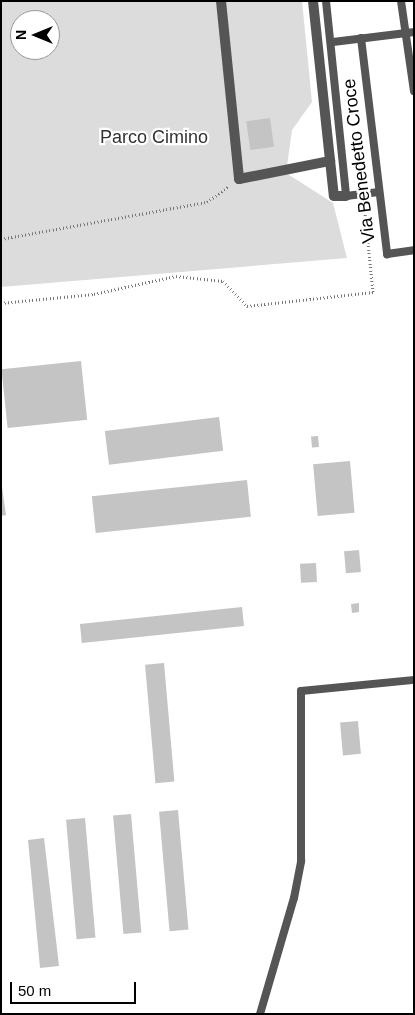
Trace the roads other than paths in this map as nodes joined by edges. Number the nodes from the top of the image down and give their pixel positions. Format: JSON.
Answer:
{"nodes":[{"id":1,"x":221,"y":1,"type":"edge"},
{"id":2,"x":312,"y":1,"type":"edge"},
{"id":3,"x":326,"y":1,"type":"edge"},
{"id":4,"x":403,"y":2,"type":"edge"},
{"id":5,"x":411,"y":32,"type":"edge"},
{"id":6,"x":361,"y":38,"type":"junction"},
{"id":7,"x":333,"y":42,"type":"junction"},
{"id":8,"x":414,"y":91,"type":"edge"},
{"id":9,"x":330,"y":160,"type":"junction"},
{"id":10,"x":379,"y":192,"type":"junction"},
{"id":11,"x":346,"y":196,"type":"junction"},
{"id":12,"x":414,"y":250,"type":"edge"},
{"id":13,"x":414,"y":680,"type":"edge"},
{"id":14,"x":260,"y":1014,"type":"edge"}],
"edges":[{"from":1,"to":9,"type":"street"},
{"from":2,"to":9,"type":"street","name":"Via Benedetto Croce"},
{"from":3,"to":7,"type":"lane"},
{"from":4,"to":5,"type":"lane"},
{"from":5,"to":6,"type":"lane"},
{"from":5,"to":8,"type":"lane"},
{"from":6,"to":7,"type":"lane"},
{"from":6,"to":10,"type":"lane","name":"Via Benedetto Croce"},
{"from":7,"to":11,"type":"lane"},
{"from":9,"to":11,"type":"street","name":"Via Benedetto Croce"},
{"from":10,"to":11,"type":"lane"},
{"from":10,"to":12,"type":"lane","name":"Via Benedetto Croce"},
{"from":13,"to":14,"type":"lane"}]}
